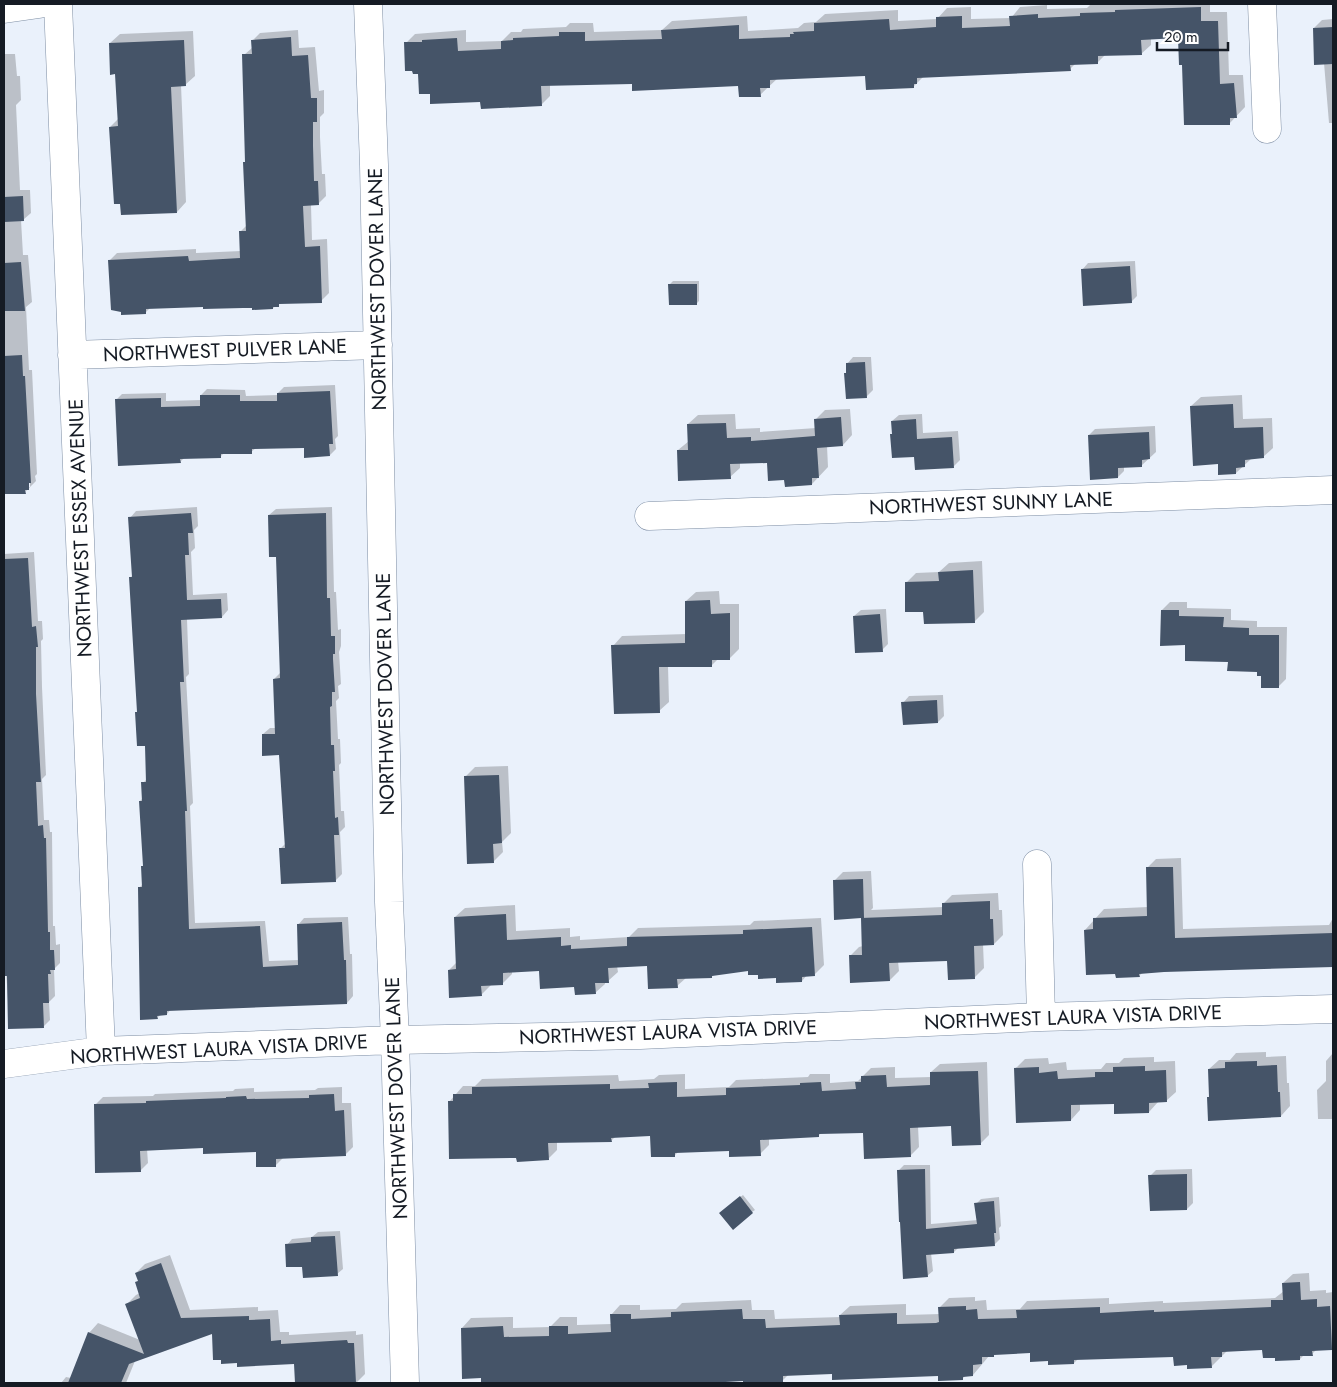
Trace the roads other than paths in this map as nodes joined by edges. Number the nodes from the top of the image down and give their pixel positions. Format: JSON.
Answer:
{"nodes":[{"id":1,"x":39,"y":4,"type":"edge"},
{"id":2,"x":58,"y":4,"type":"edge"},
{"id":3,"x":368,"y":4,"type":"edge"},
{"id":4,"x":1262,"y":4,"type":"edge"},
{"id":5,"x":4,"y":9,"type":"edge"},
{"id":6,"x":1266,"y":129,"type":"dead end"},
{"id":7,"x":378,"y":345,"type":"junction"},
{"id":8,"x":72,"y":355,"type":"junction"},
{"id":9,"x":1333,"y":490,"type":"edge"},
{"id":10,"x":649,"y":516,"type":"dead end"},
{"id":11,"x":1036,"y":864,"type":"dead end"},
{"id":12,"x":1333,"y":1008,"type":"edge"},
{"id":13,"x":1042,"y":1017,"type":"junction"},
{"id":14,"x":395,"y":1040,"type":"junction"},
{"id":15,"x":100,"y":1052,"type":"junction"},
{"id":16,"x":4,"y":1064,"type":"edge"},
{"id":17,"x":406,"y":1383,"type":"edge"}],
"edges":[{"from":1,"to":5,"type":"street"},
{"from":2,"to":8,"type":"street","name":"NORTHWEST ESSEX AVENUE"},
{"from":3,"to":7,"type":"street","name":"NORTHWEST DOVER LANE"},
{"from":4,"to":6,"type":"street"},
{"from":7,"to":8,"type":"street","name":"NORTHWEST PULVER LANE"},
{"from":7,"to":14,"type":"street","name":"NORTHWEST DOVER LANE"},
{"from":8,"to":15,"type":"street","name":"NORTHWEST ESSEX AVENUE"},
{"from":9,"to":10,"type":"street","name":"NORTHWEST SUNNY LANE"},
{"from":11,"to":13,"type":"street"},
{"from":12,"to":13,"type":"street","name":"NORTHWEST LAURA VISTA DRIVE"},
{"from":13,"to":14,"type":"street","name":"NORTHWEST LAURA VISTA DRIVE"},
{"from":14,"to":15,"type":"street","name":"NORTHWEST LAURA VISTA DRIVE"},
{"from":14,"to":17,"type":"street","name":"NORTHWEST DOVER LANE"},
{"from":15,"to":16,"type":"street","name":"NORTHWEST LAURA VISTA DRIVE"}]}
